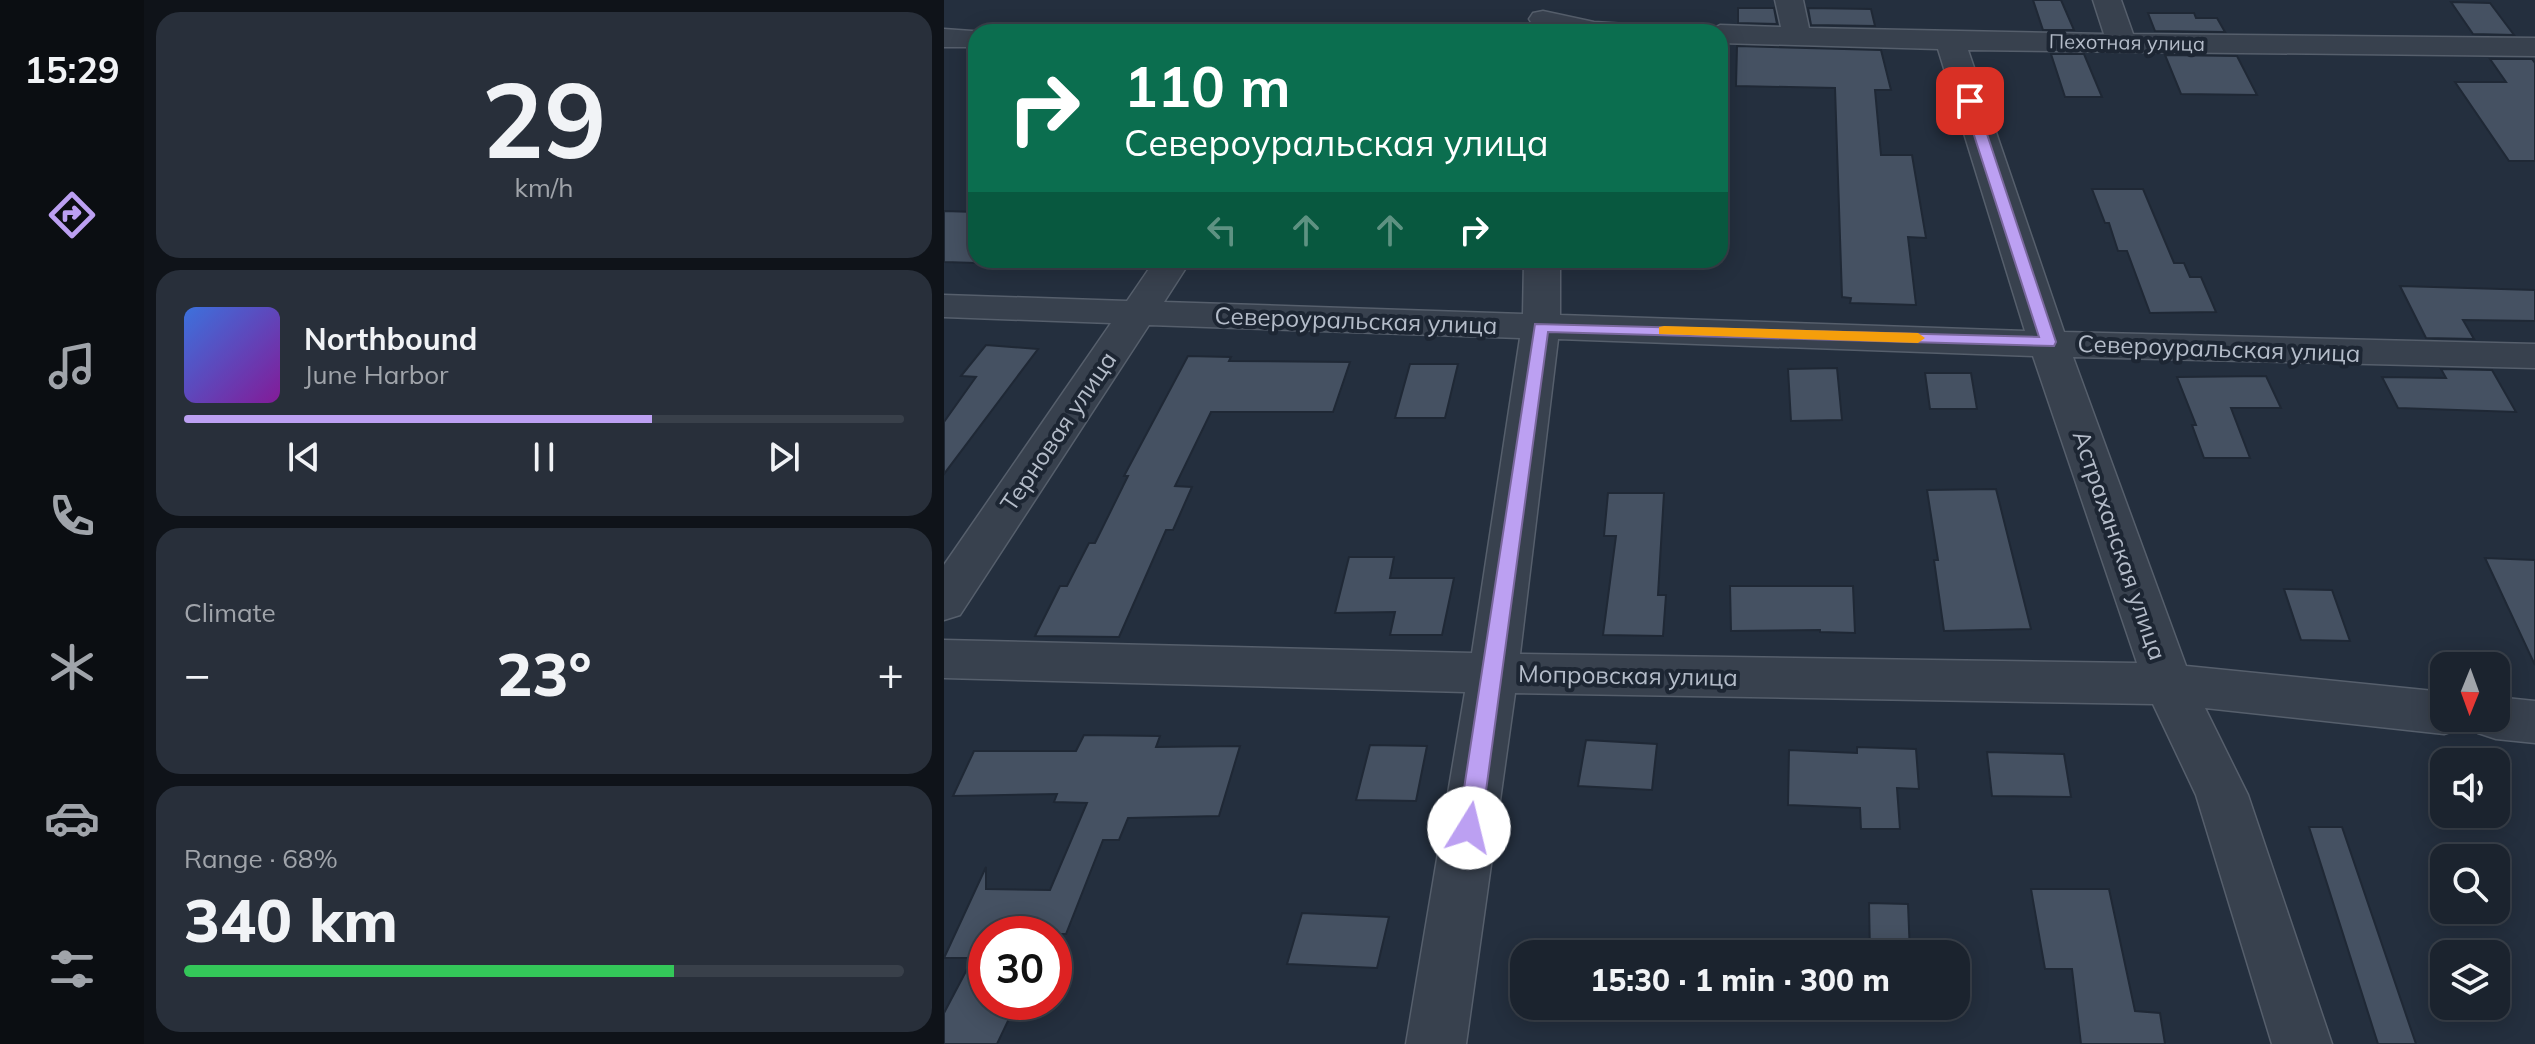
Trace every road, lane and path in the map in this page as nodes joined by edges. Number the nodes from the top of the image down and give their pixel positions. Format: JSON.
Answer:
{"nodes":[{"id":1,"x":1789,"y":0,"type":"edge"},
{"id":2,"x":2107,"y":0,"type":"edge"},
{"id":3,"x":1542,"y":17,"type":"edge"},
{"id":4,"x":1570,"y":24,"type":"edge"},
{"id":5,"x":1728,"y":34,"type":"edge"},
{"id":6,"x":1797,"y":37,"type":"junction"},
{"id":7,"x":944,"y":38,"type":"edge"},
{"id":8,"x":968,"y":38,"type":"edge"},
{"id":9,"x":1950,"y":40,"type":"junction"},
{"id":10,"x":2121,"y":42,"type":"junction"},
{"id":11,"x":2535,"y":47,"type":"edge"},
{"id":12,"x":1167,"y":268,"type":"edge"},
{"id":13,"x":1542,"y":268,"type":"edge"},
{"id":14,"x":944,"y":306,"type":"edge"},
{"id":15,"x":1137,"y":312,"type":"junction"},
{"id":16,"x":1541,"y":327,"type":"junction"},
{"id":17,"x":2048,"y":342,"type":"junction"},
{"id":18,"x":2535,"y":356,"type":"edge"},
{"id":19,"x":944,"y":602,"type":"edge"},
{"id":20,"x":944,"y":659,"type":"edge"},
{"id":21,"x":1493,"y":673,"type":"junction"},
{"id":22,"x":2168,"y":684,"type":"junction"},
{"id":23,"x":2430,"y":712,"type":"edge"},
{"id":24,"x":2510,"y":719,"type":"edge"},
{"id":25,"x":2535,"y":722,"type":"edge"},
{"id":26,"x":1436,"y":1044,"type":"edge"},
{"id":27,"x":2302,"y":1044,"type":"edge"}],
"edges":[{"from":1,"to":6,"type":"street"},
{"from":2,"to":10,"type":"street"},
{"from":3,"to":4,"type":"street"},
{"from":5,"to":6,"type":"street","name":"Пехотная улица"},
{"from":6,"to":9,"type":"street","name":"Пехотная улица"},
{"from":7,"to":8,"type":"street"},
{"from":9,"to":10,"type":"street","name":"Пехотная улица"},
{"from":9,"to":17,"type":"street","name":"Астраханская улица"},
{"from":10,"to":11,"type":"street","name":"Пехотная улица"},
{"from":12,"to":15,"type":"street","name":"Терновая улица"},
{"from":13,"to":16,"type":"street"},
{"from":14,"to":15,"type":"street","name":"Североуральская улица"},
{"from":15,"to":16,"type":"street","name":"Североуральская улица"},
{"from":15,"to":19,"type":"street","name":"Терновая улица"},
{"from":16,"to":17,"type":"street","name":"Североуральская улица"},
{"from":16,"to":21,"type":"street"},
{"from":17,"to":18,"type":"street","name":"Североуральская улица"},
{"from":17,"to":22,"type":"street","name":"Астраханская улица"},
{"from":20,"to":21,"type":"street","name":"Мопровская улица"},
{"from":21,"to":22,"type":"street","name":"Мопровская улица"},
{"from":21,"to":26,"type":"street"},
{"from":22,"to":23,"type":"street","name":"Мопровская улица"},
{"from":22,"to":27,"type":"street","name":"Астраханская улица"},
{"from":24,"to":25,"type":"street"}]}
